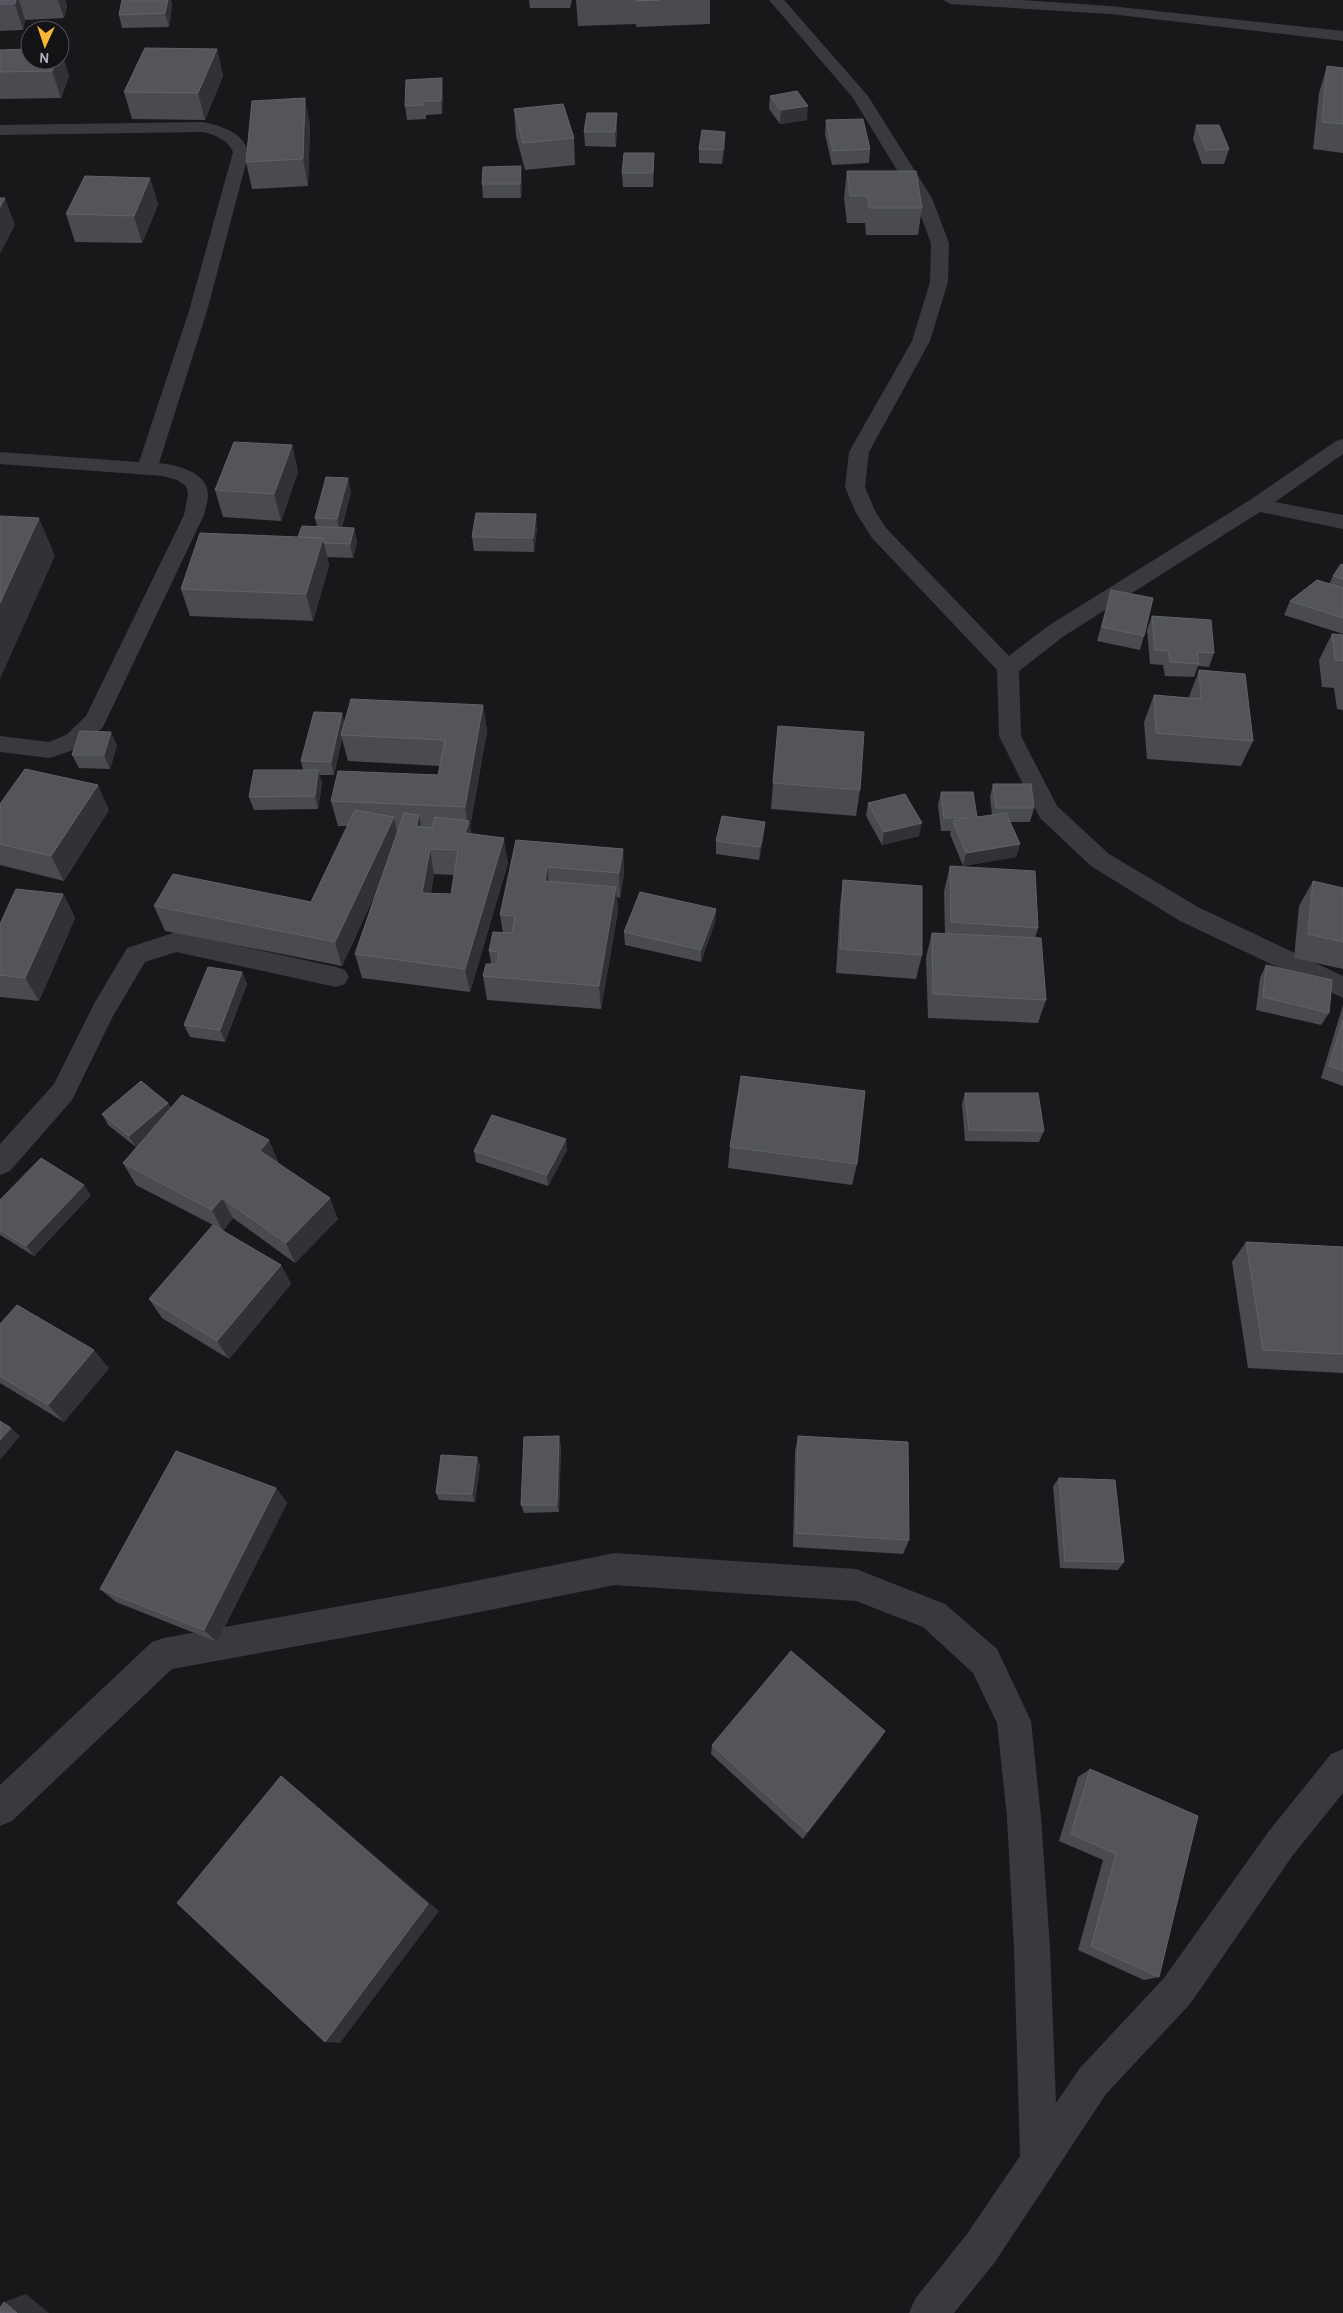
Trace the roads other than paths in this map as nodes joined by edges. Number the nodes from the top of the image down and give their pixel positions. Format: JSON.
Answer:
{"nodes":[{"id":1,"x":776,"y":0,"type":"edge"},
{"id":2,"x":950,"y":0,"type":"edge"},
{"id":3,"x":1095,"y":0,"type":"edge"},
{"id":4,"x":1072,"y":8,"type":"junction"},
{"id":5,"x":1343,"y":36,"type":"edge"},
{"id":6,"x":0,"y":130,"type":"edge"},
{"id":7,"x":1343,"y":445,"type":"edge"},
{"id":8,"x":0,"y":458,"type":"edge"},
{"id":9,"x":147,"y":469,"type":"junction"},
{"id":10,"x":1257,"y":505,"type":"junction"},
{"id":11,"x":1343,"y":522,"type":"edge"},
{"id":12,"x":1008,"y":668,"type":"junction"},
{"id":13,"x":0,"y":744,"type":"edge"},
{"id":14,"x":336,"y":977,"type":"dead end"},
{"id":15,"x":1343,"y":988,"type":"edge"},
{"id":16,"x":0,"y":1164,"type":"edge"},
{"id":17,"x":1343,"y":1766,"type":"edge"},
{"id":18,"x":0,"y":1809,"type":"edge"},
{"id":19,"x":1040,"y":2162,"type":"junction"},
{"id":20,"x":929,"y":2313,"type":"edge"}],
"edges":[{"from":1,"to":12,"type":"street"},
{"from":2,"to":4,"type":"street"},
{"from":3,"to":4,"type":"street"},
{"from":4,"to":5,"type":"street"},
{"from":6,"to":9,"type":"street"},
{"from":7,"to":10,"type":"street"},
{"from":8,"to":9,"type":"street"},
{"from":9,"to":13,"type":"street"},
{"from":10,"to":11,"type":"street"},
{"from":10,"to":12,"type":"street"},
{"from":12,"to":15,"type":"street"},
{"from":14,"to":16,"type":"street"},
{"from":17,"to":19,"type":"street"},
{"from":18,"to":19,"type":"street"},
{"from":19,"to":20,"type":"street"}]}
